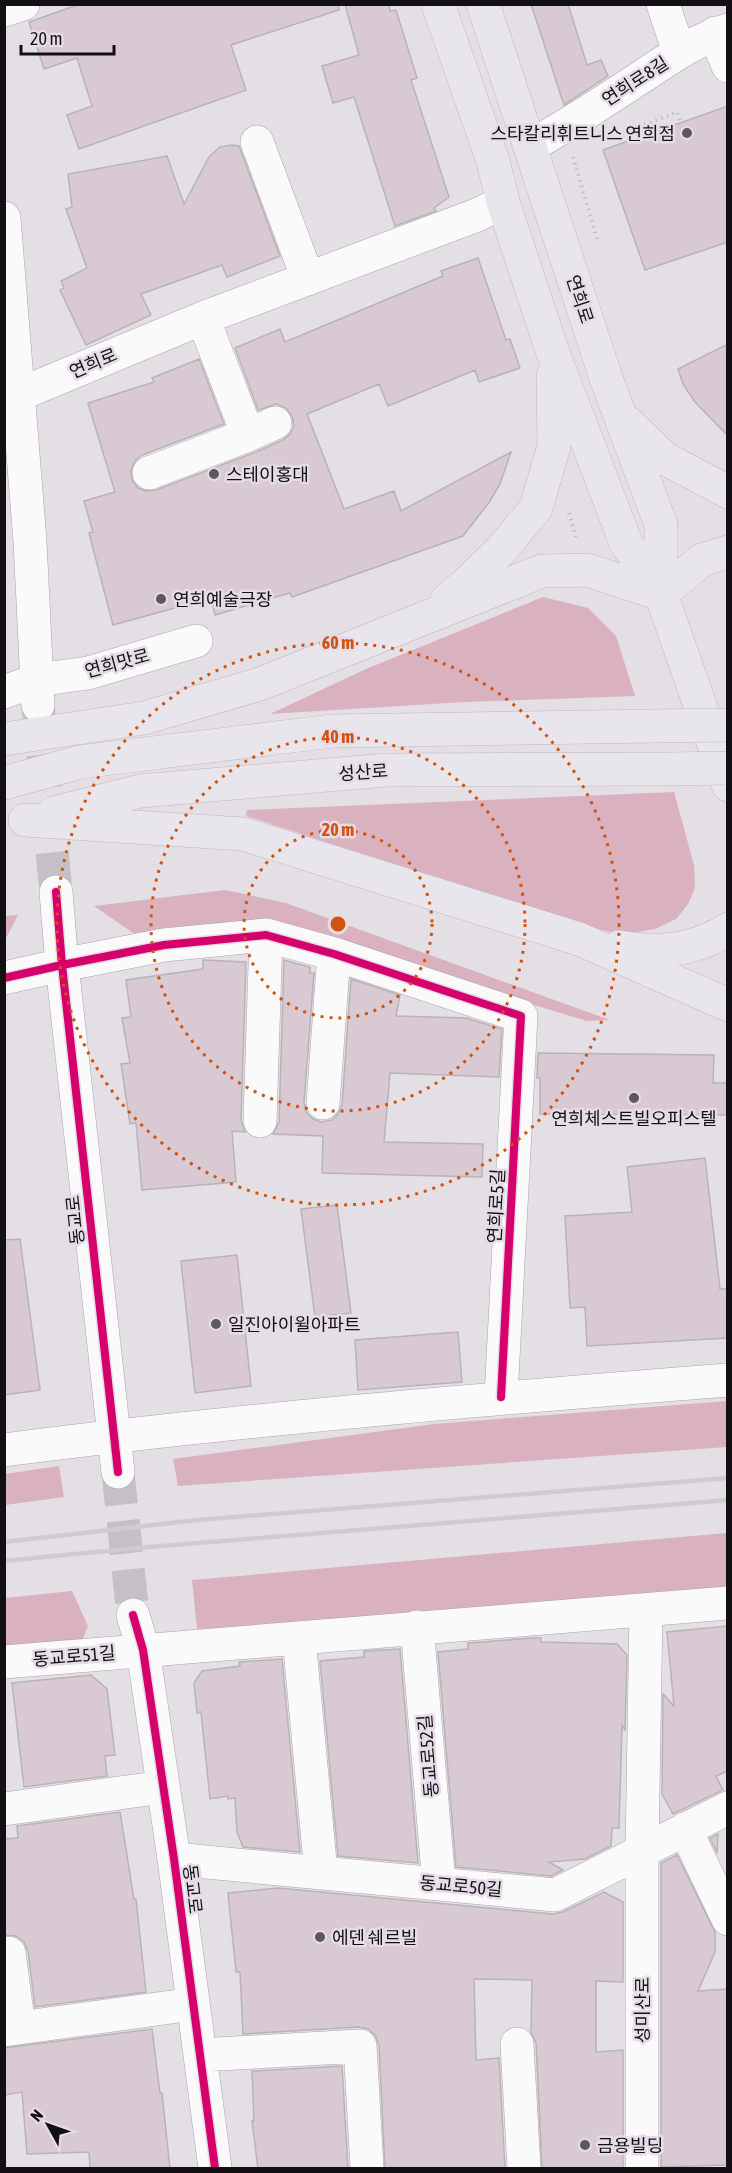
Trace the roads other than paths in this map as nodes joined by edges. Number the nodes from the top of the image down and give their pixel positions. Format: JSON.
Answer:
{"nodes":[{"id":1,"x":23,"y":4,"type":"edge"},
{"id":2,"x":438,"y":4,"type":"edge"},
{"id":3,"x":483,"y":4,"type":"edge"},
{"id":4,"x":663,"y":4,"type":"edge"},
{"id":5,"x":4,"y":10,"type":"edge"},
{"id":6,"x":721,"y":32,"type":"edge"},
{"id":7,"x":679,"y":52,"type":"junction"},
{"id":8,"x":728,"y":66,"type":"edge"},
{"id":9,"x":257,"y":142,"type":"dead end"},
{"id":10,"x":530,"y":146,"type":"junction"},
{"id":11,"x":503,"y":202,"type":"junction"},
{"id":12,"x":4,"y":218,"type":"edge"},
{"id":13,"x":308,"y":279,"type":"junction"},
{"id":14,"x":203,"y":318,"type":"junction"},
{"id":15,"x":552,"y":350,"type":"junction"},
{"id":16,"x":11,"y":395,"type":"edge"},
{"id":17,"x":621,"y":416,"type":"junction"},
{"id":18,"x":149,"y":472,"type":"dead end"},
{"id":19,"x":728,"y":492,"type":"edge"},
{"id":20,"x":17,"y":542,"type":"edge"},
{"id":21,"x":728,"y":552,"type":"edge"},
{"id":22,"x":661,"y":594,"type":"junction"},
{"id":23,"x":422,"y":620,"type":"junction"},
{"id":24,"x":196,"y":641,"type":"dead end"},
{"id":25,"x":4,"y":692,"type":"edge"},
{"id":26,"x":38,"y":693,"type":"junction"},
{"id":27,"x":728,"y":725,"type":"edge"},
{"id":28,"x":4,"y":739,"type":"edge"},
{"id":29,"x":728,"y":768,"type":"edge"},
{"id":30,"x":4,"y":783,"type":"edge"},
{"id":31,"x":728,"y":785,"type":"edge"},
{"id":32,"x":15,"y":823,"type":"edge"},
{"id":33,"x":56,"y":892,"type":"tunnel mouth"},
{"id":34,"x":728,"y":929,"type":"edge"},
{"id":35,"x":266,"y":935,"type":"junction"},
{"id":36,"x":579,"y":939,"type":"junction"},
{"id":37,"x":334,"y":954,"type":"junction"},
{"id":38,"x":62,"y":964,"type":"junction"},
{"id":39,"x":4,"y":978,"type":"edge"},
{"id":40,"x":728,"y":1005,"type":"edge"},
{"id":41,"x":322,"y":1103,"type":"dead end"},
{"id":42,"x":260,"y":1120,"type":"dead end"},
{"id":43,"x":728,"y":1380,"type":"edge"},
{"id":44,"x":501,"y":1397,"type":"junction"},
{"id":45,"x":114,"y":1436,"type":"junction"},
{"id":46,"x":4,"y":1450,"type":"edge"},
{"id":47,"x":118,"y":1472,"type":"tunnel mouth"},
{"id":48,"x":728,"y":1603,"type":"edge"},
{"id":49,"x":646,"y":1611,"type":"junction"},
{"id":50,"x":133,"y":1615,"type":"tunnel mouth"},
{"id":51,"x":417,"y":1627,"type":"junction"},
{"id":52,"x":299,"y":1638,"type":"junction"},
{"id":53,"x":143,"y":1650,"type":"junction"},
{"id":54,"x":4,"y":1662,"type":"edge"},
{"id":55,"x":163,"y":1787,"type":"junction"},
{"id":56,"x":728,"y":1808,"type":"edge"},
{"id":57,"x":4,"y":1809,"type":"edge"},
{"id":58,"x":685,"y":1829,"type":"junction"},
{"id":59,"x":642,"y":1852,"type":"junction"},
{"id":60,"x":174,"y":1860,"type":"junction"},
{"id":61,"x":321,"y":1873,"type":"junction"},
{"id":62,"x":439,"y":1884,"type":"junction"},
{"id":63,"x":728,"y":1918,"type":"edge"},
{"id":64,"x":9,"y":1953,"type":"dead end"},
{"id":65,"x":193,"y":2004,"type":"junction"},
{"id":66,"x":12,"y":2029,"type":"edge"},
{"id":67,"x":517,"y":2044,"type":"dead end"},
{"id":68,"x":200,"y":2055,"type":"junction"},
{"id":69,"x":215,"y":2169,"type":"edge"},
{"id":70,"x":367,"y":2169,"type":"edge"},
{"id":71,"x":524,"y":2169,"type":"edge"},
{"id":72,"x":642,"y":2169,"type":"edge"}],
"edges":[{"from":1,"to":5,"type":"street"},
{"from":2,"to":11,"type":"main road","name":"연희로"},
{"from":3,"to":10,"type":"main road","name":"연희로"},
{"from":4,"to":7,"type":"street","name":"연희로8길"},
{"from":6,"to":7,"type":"street","name":"연희로8길"},
{"from":6,"to":8,"type":"street"},
{"from":7,"to":10,"type":"street","name":"연희로8길"},
{"from":9,"to":13,"type":"street"},
{"from":10,"to":17,"type":"main road","name":"연희로"},
{"from":11,"to":13,"type":"street","name":"연희로"},
{"from":11,"to":15,"type":"main road","name":"연희로"},
{"from":12,"to":16,"type":"street"},
{"from":13,"to":14,"type":"street","name":"연희로"},
{"from":14,"to":16,"type":"street","name":"연희로"},
{"from":14,"to":18,"type":"street"},
{"from":15,"to":22,"type":"main road","name":"연희로"},
{"from":15,"to":23,"type":"main road"},
{"from":16,"to":20,"type":"street"},
{"from":17,"to":19,"type":"main road"},
{"from":17,"to":22,"type":"main road","name":"연희로"},
{"from":20,"to":26,"type":"street"},
{"from":21,"to":22,"type":"main road"},
{"from":22,"to":23,"type":"main road"},
{"from":22,"to":31,"type":"main road","name":"연희로"},
{"from":23,"to":28,"type":"main road"},
{"from":24,"to":26,"type":"street","name":"연희맛로"},
{"from":25,"to":26,"type":"street","name":"연희맛로"},
{"from":27,"to":30,"type":"main road","bridge":true},
{"from":29,"to":32,"type":"main road","name":"성산로","bridge":true},
{"from":32,"to":36,"type":"main road"},
{"from":33,"to":38,"type":"street","name":"동교로"},
{"from":34,"to":36,"type":"main road"},
{"from":35,"to":37,"type":"street"},
{"from":35,"to":38,"type":"street"},
{"from":35,"to":42,"type":"street"},
{"from":36,"to":40,"type":"main road"},
{"from":37,"to":41,"type":"street"},
{"from":37,"to":44,"type":"street","name":"연희로5길"},
{"from":38,"to":39,"type":"street"},
{"from":38,"to":45,"type":"street","name":"동교로"},
{"from":43,"to":44,"type":"street"},
{"from":44,"to":45,"type":"street"},
{"from":45,"to":46,"type":"street"},
{"from":45,"to":47,"type":"street","name":"동교로"},
{"from":48,"to":49,"type":"street"},
{"from":49,"to":51,"type":"street"},
{"from":49,"to":59,"type":"street"},
{"from":50,"to":53,"type":"street","name":"동교로"},
{"from":51,"to":52,"type":"street"},
{"from":51,"to":62,"type":"street","name":"동교로52길"},
{"from":52,"to":53,"type":"street"},
{"from":52,"to":61,"type":"street"},
{"from":53,"to":54,"type":"street","name":"동교로51길"},
{"from":53,"to":55,"type":"street","name":"동교로"},
{"from":55,"to":57,"type":"street"},
{"from":55,"to":60,"type":"street","name":"동교로"},
{"from":56,"to":58,"type":"street","name":"동교로50길"},
{"from":58,"to":59,"type":"street","name":"동교로50길"},
{"from":58,"to":63,"type":"street"},
{"from":59,"to":62,"type":"street","name":"동교로50길"},
{"from":59,"to":72,"type":"street","name":"성미산로"},
{"from":60,"to":61,"type":"street","name":"동교로50길"},
{"from":60,"to":65,"type":"street","name":"동교로"},
{"from":61,"to":62,"type":"street","name":"동교로50길"},
{"from":64,"to":66,"type":"street"},
{"from":65,"to":66,"type":"street"},
{"from":65,"to":68,"type":"street","name":"동교로"},
{"from":67,"to":71,"type":"street"},
{"from":68,"to":69,"type":"street","name":"동교로"},
{"from":68,"to":70,"type":"street"}]}
